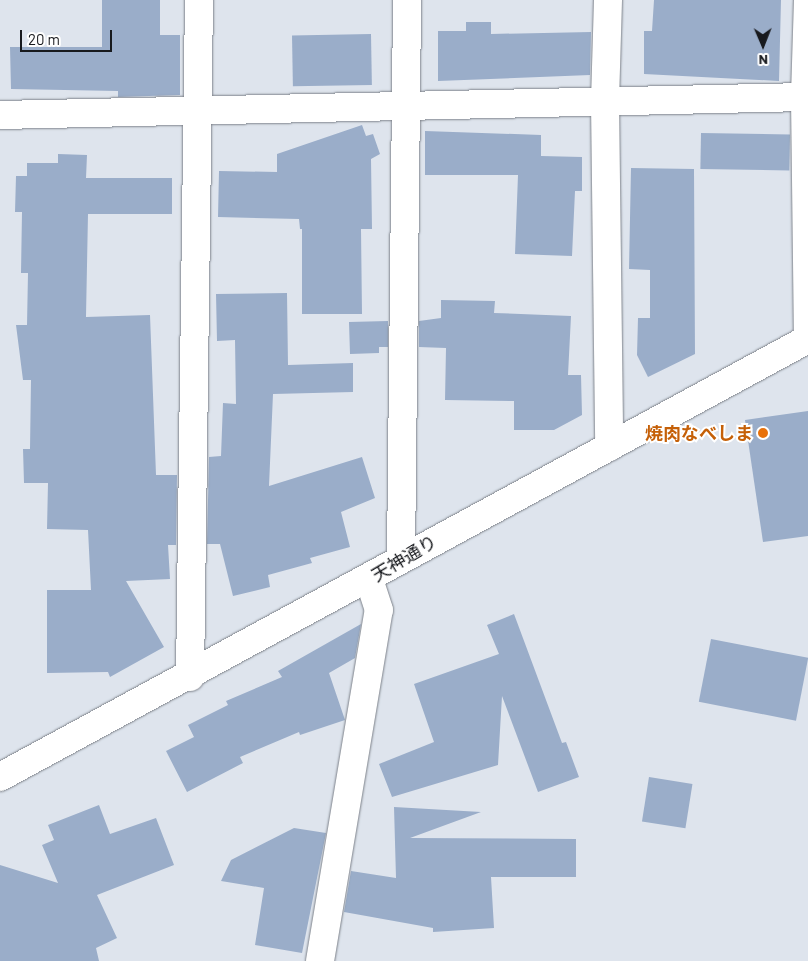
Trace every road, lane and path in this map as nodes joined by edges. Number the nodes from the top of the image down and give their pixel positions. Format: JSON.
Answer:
{"nodes":[{"id":1,"x":198,"y":0,"type":"edge"},
{"id":2,"x":407,"y":0,"type":"edge"},
{"id":3,"x":608,"y":0,"type":"edge"},
{"id":4,"x":808,"y":0,"type":"edge"},
{"id":5,"x":805,"y":97,"type":"junction"},
{"id":6,"x":605,"y":101,"type":"junction"},
{"id":7,"x":405,"y":106,"type":"junction"},
{"id":8,"x":196,"y":111,"type":"junction"},
{"id":9,"x":0,"y":115,"type":"edge"},
{"id":10,"x":808,"y":340,"type":"edge"},
{"id":11,"x":609,"y":446,"type":"junction"},
{"id":12,"x":401,"y":558,"type":"junction"},
{"id":13,"x":369,"y":579,"type":"junction"},
{"id":14,"x":190,"y":676,"type":"junction"},
{"id":15,"x":0,"y":777,"type":"edge"},
{"id":16,"x":320,"y":961,"type":"edge"}],
"edges":[{"from":1,"to":8,"type":"street"},
{"from":2,"to":7,"type":"street"},
{"from":3,"to":6,"type":"street"},
{"from":4,"to":5,"type":"street"},
{"from":5,"to":6,"type":"street"},
{"from":5,"to":10,"type":"street"},
{"from":6,"to":7,"type":"street"},
{"from":6,"to":11,"type":"street"},
{"from":7,"to":8,"type":"street"},
{"from":7,"to":12,"type":"street"},
{"from":8,"to":9,"type":"street"},
{"from":8,"to":14,"type":"street"},
{"from":10,"to":11,"type":"street","name":"天神通り"},
{"from":11,"to":12,"type":"street","name":"天神通り"},
{"from":12,"to":13,"type":"street","name":"天神通り"},
{"from":13,"to":14,"type":"street","name":"天神通り"},
{"from":13,"to":16,"type":"street"},
{"from":14,"to":15,"type":"street","name":"天神通り"}]}
